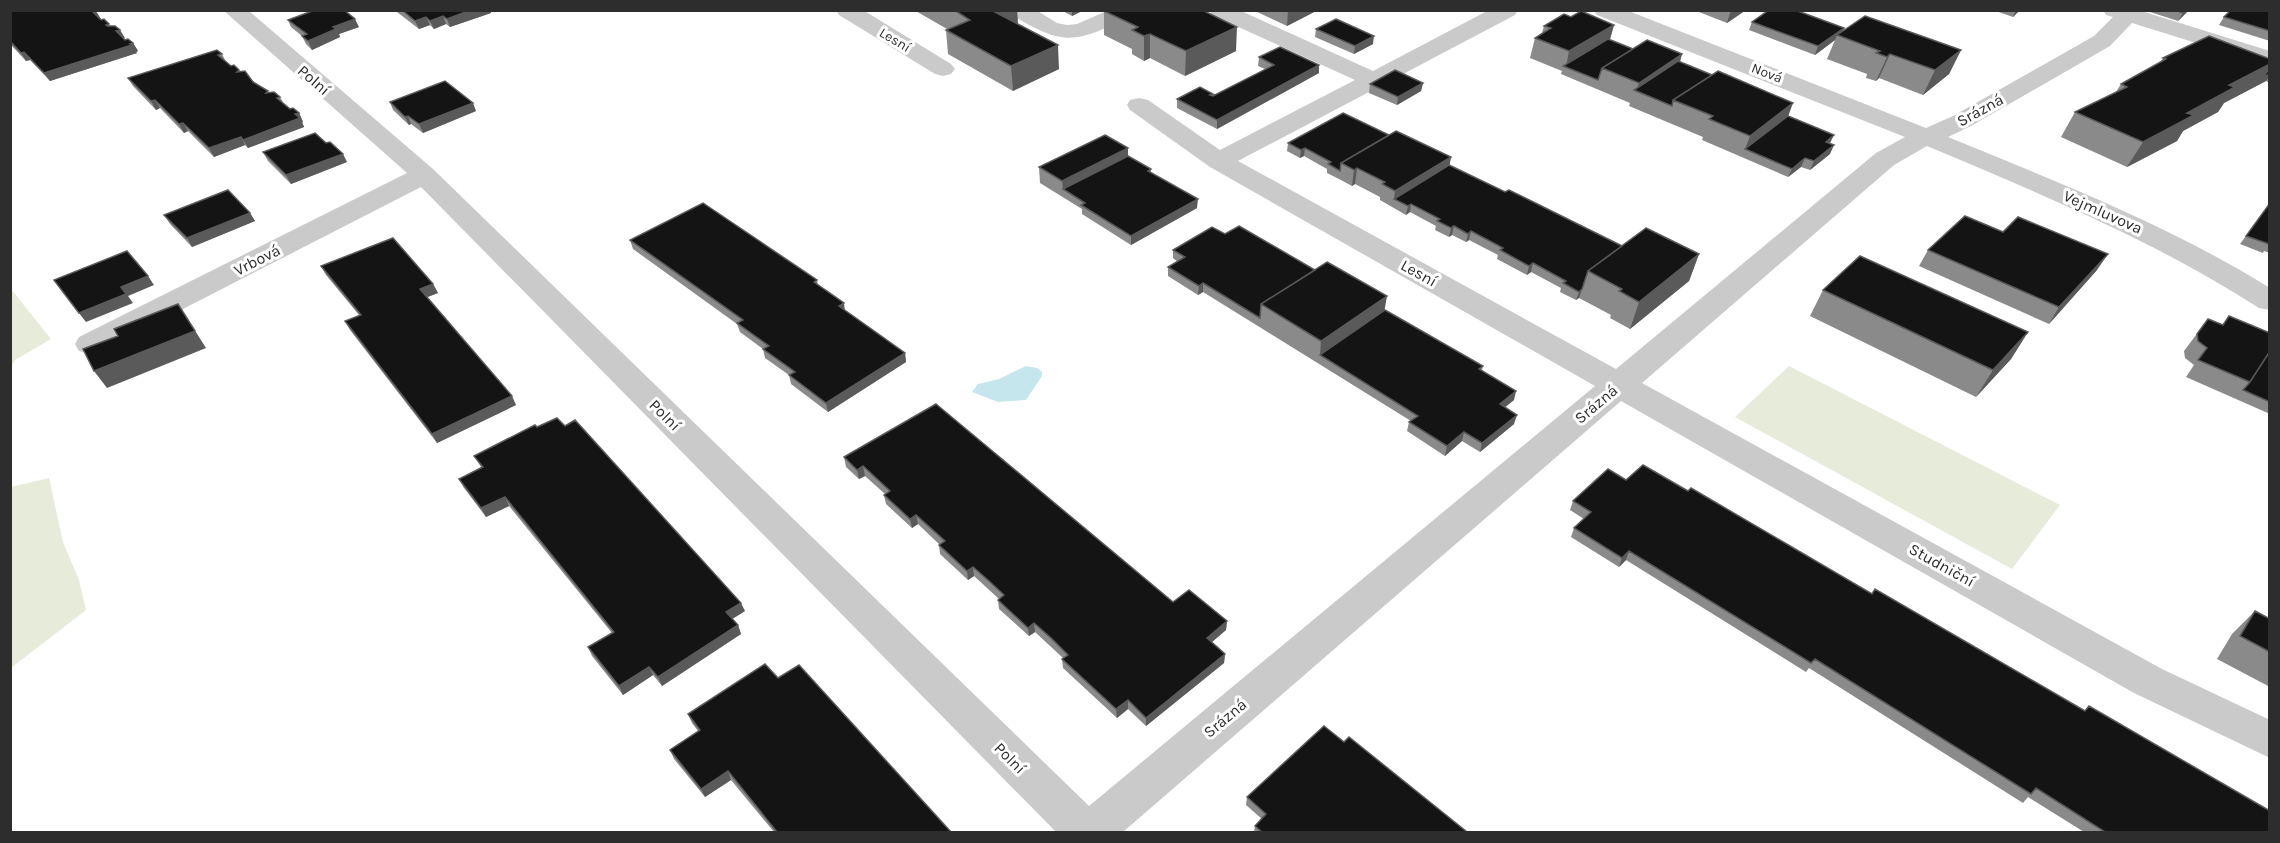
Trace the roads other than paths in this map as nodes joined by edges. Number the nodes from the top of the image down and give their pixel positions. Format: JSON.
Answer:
{"nodes":[{"id":1,"x":234,"y":10,"type":"edge"},
{"id":2,"x":847,"y":10,"type":"edge"},
{"id":3,"x":1020,"y":10,"type":"edge"},
{"id":4,"x":1128,"y":10,"type":"edge"},
{"id":5,"x":1220,"y":10,"type":"edge"},
{"id":6,"x":1507,"y":10,"type":"edge"},
{"id":7,"x":1605,"y":10,"type":"edge"},
{"id":8,"x":2121,"y":12,"type":"edge"},
{"id":9,"x":2270,"y":59,"type":"edge"},
{"id":10,"x":943,"y":69,"type":"dead end"},
{"id":11,"x":1373,"y":80,"type":"junction"},
{"id":12,"x":1139,"y":105,"type":"dead end"},
{"id":13,"x":1930,"y":136,"type":"junction"},
{"id":14,"x":1219,"y":162,"type":"junction"},
{"id":15,"x":424,"y":175,"type":"junction"},
{"id":16,"x":2270,"y":301,"type":"edge"},
{"id":17,"x":90,"y":344,"type":"edge"},
{"id":18,"x":1619,"y":385,"type":"junction"},
{"id":19,"x":2270,"y":740,"type":"edge"},
{"id":20,"x":1085,"y":832,"type":"edge"},
{"id":21,"x":1091,"y":832,"type":"edge"}],
"edges":[{"from":1,"to":15,"type":"street","name":"Polní"},
{"from":2,"to":10,"type":"street","name":"Lesní"},
{"from":3,"to":4,"type":"street"},
{"from":5,"to":11,"type":"street"},
{"from":6,"to":11,"type":"street"},
{"from":7,"to":13,"type":"street","name":"Nová"},
{"from":8,"to":9,"type":"street"},
{"from":8,"to":13,"type":"street","name":"Srázná"},
{"from":11,"to":14,"type":"street"},
{"from":12,"to":14,"type":"street","name":"Lesní"},
{"from":13,"to":16,"type":"street","name":"Vejmluvova"},
{"from":13,"to":18,"type":"street","name":"Srázná"},
{"from":14,"to":18,"type":"street","name":"Lesní"},
{"from":15,"to":17,"type":"street","name":"Vrbová"},
{"from":15,"to":20,"type":"street","name":"Polní"},
{"from":18,"to":19,"type":"street","name":"Studniční"},
{"from":18,"to":21,"type":"street","name":"Srázná"}]}
